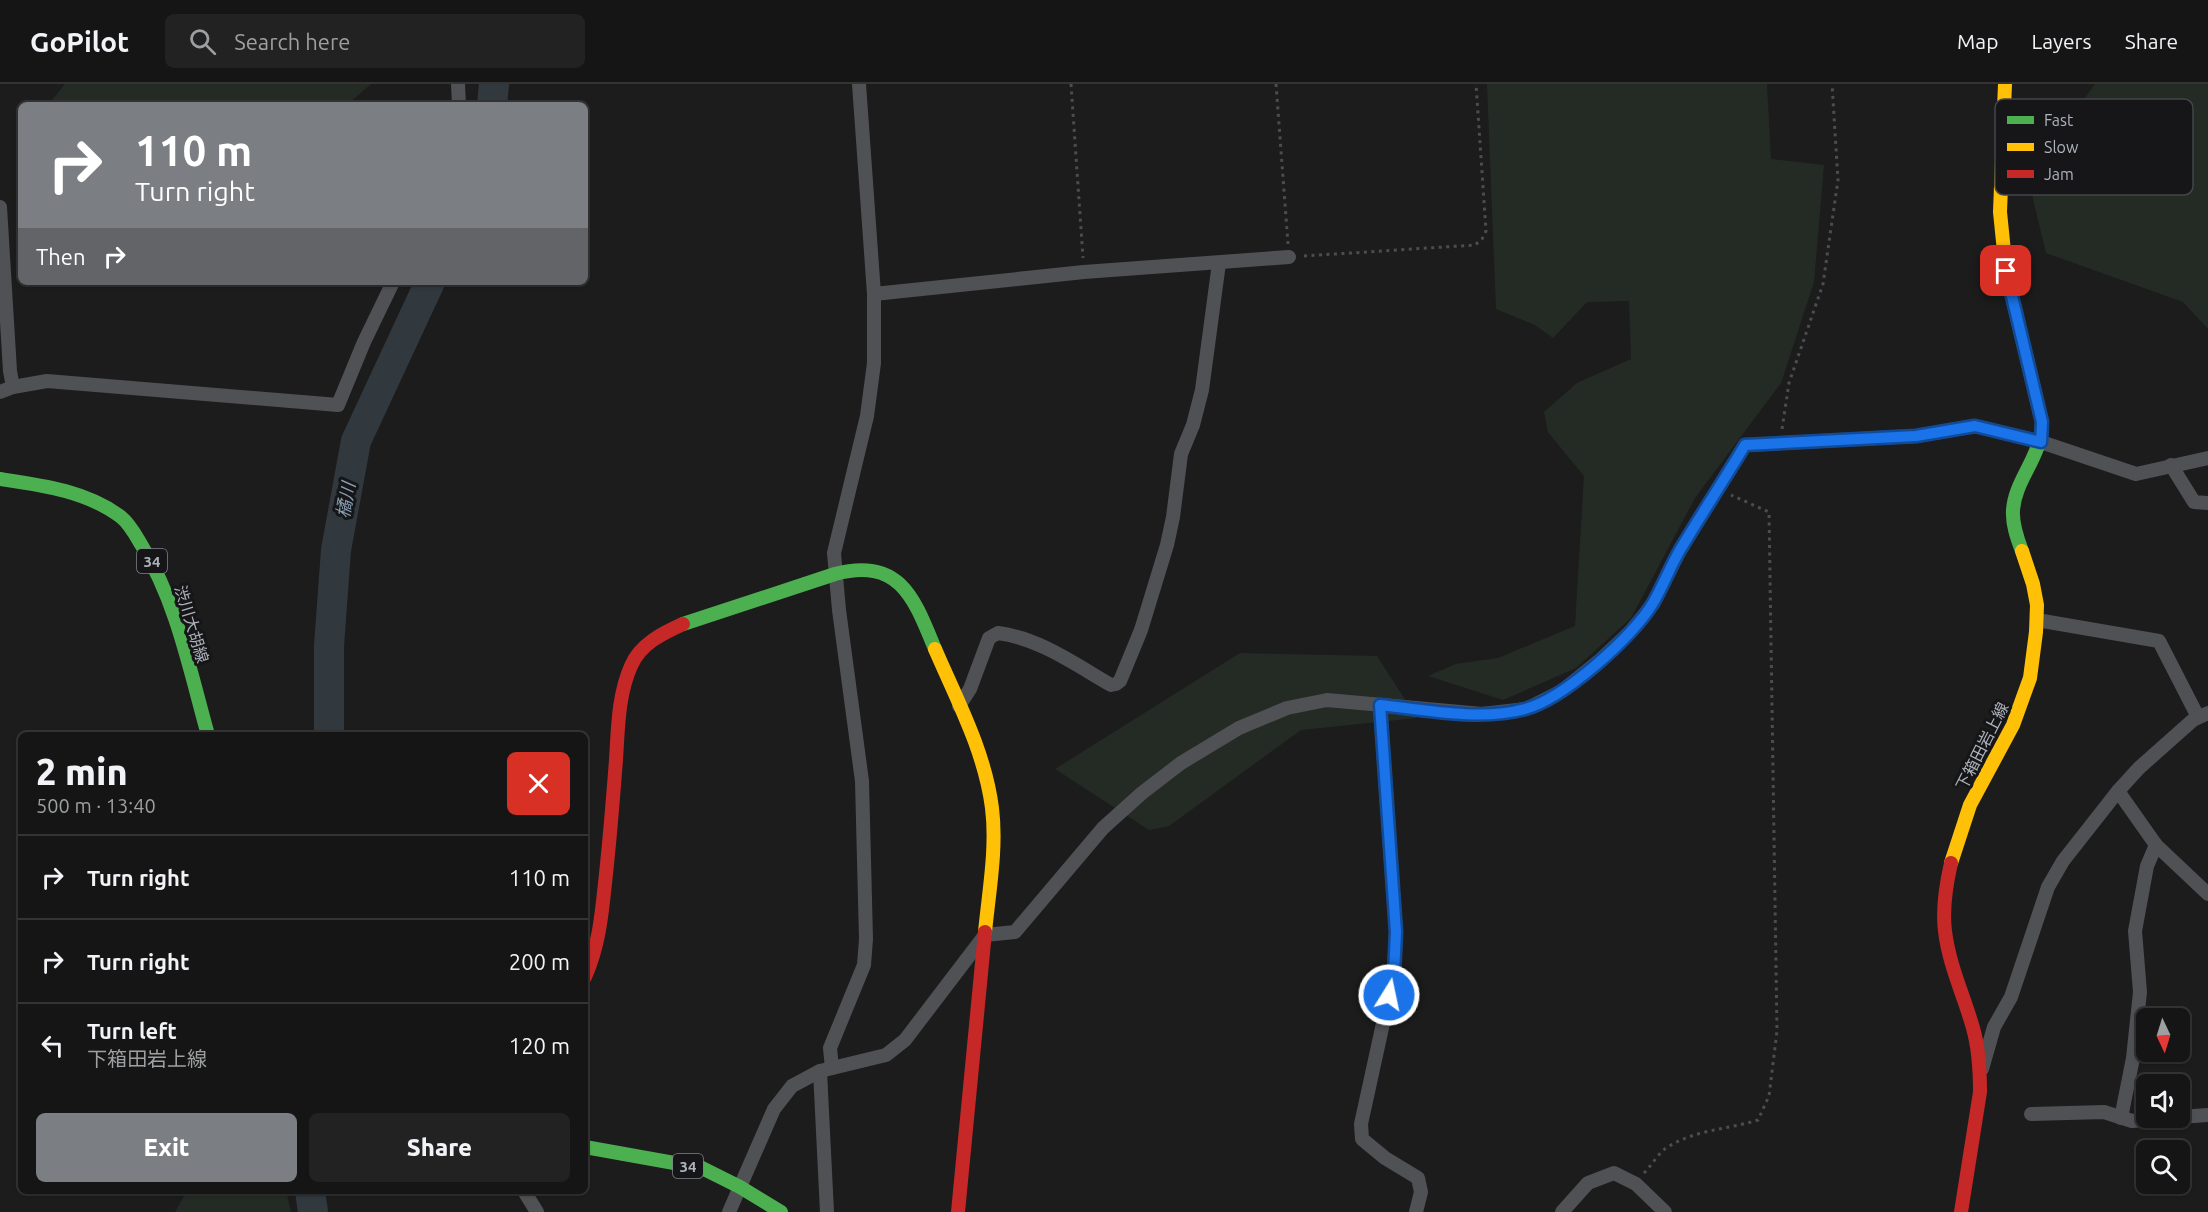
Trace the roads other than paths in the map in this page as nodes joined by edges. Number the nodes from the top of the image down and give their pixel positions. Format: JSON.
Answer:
{"nodes":[{"id":1,"x":458,"y":84,"type":"edge"},
{"id":2,"x":859,"y":84,"type":"edge"},
{"id":3,"x":2005,"y":84,"type":"edge"},
{"id":4,"x":2004,"y":99,"type":"edge"},
{"id":5,"x":459,"y":102,"type":"edge"},
{"id":6,"x":2001,"y":195,"type":"edge"},
{"id":7,"x":0,"y":207,"type":"edge"},
{"id":8,"x":1289,"y":257,"type":"road end"},
{"id":9,"x":1219,"y":263,"type":"junction"},
{"id":10,"x":392,"y":285,"type":"edge"},
{"id":11,"x":874,"y":294,"type":"junction"},
{"id":12,"x":7,"y":389,"type":"edge"},
{"id":13,"x":2041,"y":442,"type":"junction"},
{"id":14,"x":2208,"y":458,"type":"edge"},
{"id":15,"x":2171,"y":465,"type":"junction"},
{"id":16,"x":0,"y":479,"type":"edge"},
{"id":17,"x":2208,"y":503,"type":"edge"},
{"id":18,"x":835,"y":574,"type":"junction"},
{"id":19,"x":2037,"y":620,"type":"junction"},
{"id":20,"x":1380,"y":705,"type":"junction"},
{"id":21,"x":958,"y":706,"type":"junction"},
{"id":22,"x":2203,"y":715,"type":"edge"},
{"id":23,"x":207,"y":732,"type":"edge"},
{"id":24,"x":2118,"y":791,"type":"junction"},
{"id":25,"x":2156,"y":845,"type":"junction"},
{"id":26,"x":2208,"y":894,"type":"edge"},
{"id":27,"x":984,"y":935,"type":"junction"},
{"id":28,"x":588,"y":970,"type":"edge"},
{"id":29,"x":826,"y":1070,"type":"junction"},
{"id":30,"x":1980,"y":1076,"type":"junction"},
{"id":31,"x":2031,"y":1114,"type":"dead end"},
{"id":32,"x":2208,"y":1115,"type":"edge"},
{"id":33,"x":2190,"y":1116,"type":"edge"},
{"id":34,"x":2121,"y":1118,"type":"junction"},
{"id":35,"x":2136,"y":1121,"type":"edge"},
{"id":36,"x":588,"y":1148,"type":"edge"},
{"id":37,"x":740,"y":1187,"type":"junction"},
{"id":38,"x":526,"y":1194,"type":"edge"},
{"id":39,"x":537,"y":1212,"type":"edge"},
{"id":40,"x":729,"y":1212,"type":"edge"},
{"id":41,"x":781,"y":1212,"type":"edge"},
{"id":42,"x":827,"y":1212,"type":"edge"},
{"id":43,"x":957,"y":1212,"type":"edge"},
{"id":44,"x":1416,"y":1212,"type":"edge"},
{"id":45,"x":1562,"y":1212,"type":"edge"},
{"id":46,"x":1665,"y":1212,"type":"edge"},
{"id":47,"x":1961,"y":1212,"type":"edge"}],
"edges":[{"from":1,"to":5,"type":"street"},
{"from":2,"to":11,"type":"street"},
{"from":3,"to":4,"type":"main road","name":"下箱田岩上線"},
{"from":6,"to":13,"type":"main road","name":"下箱田岩上線"},
{"from":7,"to":12,"type":"street"},
{"from":8,"to":9,"type":"street"},
{"from":9,"to":11,"type":"street"},
{"from":9,"to":21,"type":"street"},
{"from":10,"to":12,"type":"street"},
{"from":11,"to":18,"type":"street"},
{"from":13,"to":15,"type":"street"},
{"from":13,"to":19,"type":"main road","name":"下箱田岩上線"},
{"from":13,"to":20,"type":"street"},
{"from":14,"to":15,"type":"street"},
{"from":15,"to":17,"type":"street"},
{"from":16,"to":23,"type":"main road","name":"渋川大胡線","number":"34"},
{"from":18,"to":21,"type":"main road"},
{"from":18,"to":28,"type":"main road"},
{"from":18,"to":29,"type":"street"},
{"from":19,"to":22,"type":"street"},
{"from":19,"to":30,"type":"main road","name":"下箱田岩上線"},
{"from":20,"to":27,"type":"street"},
{"from":20,"to":44,"type":"street"},
{"from":21,"to":27,"type":"main road"},
{"from":22,"to":24,"type":"street"},
{"from":24,"to":25,"type":"street"},
{"from":24,"to":30,"type":"street"},
{"from":25,"to":26,"type":"street"},
{"from":25,"to":34,"type":"street"},
{"from":27,"to":29,"type":"street"},
{"from":27,"to":43,"type":"main road"},
{"from":29,"to":37,"type":"street"},
{"from":29,"to":42,"type":"street"},
{"from":30,"to":47,"type":"main road","name":"下箱田岩上線"},
{"from":31,"to":34,"type":"street"},
{"from":32,"to":33,"type":"street"},
{"from":34,"to":35,"type":"street"},
{"from":36,"to":37,"type":"main road","number":"34"},
{"from":37,"to":40,"type":"street"},
{"from":37,"to":41,"type":"main road","number":"34"},
{"from":38,"to":39,"type":"street"},
{"from":45,"to":46,"type":"street"}]}
